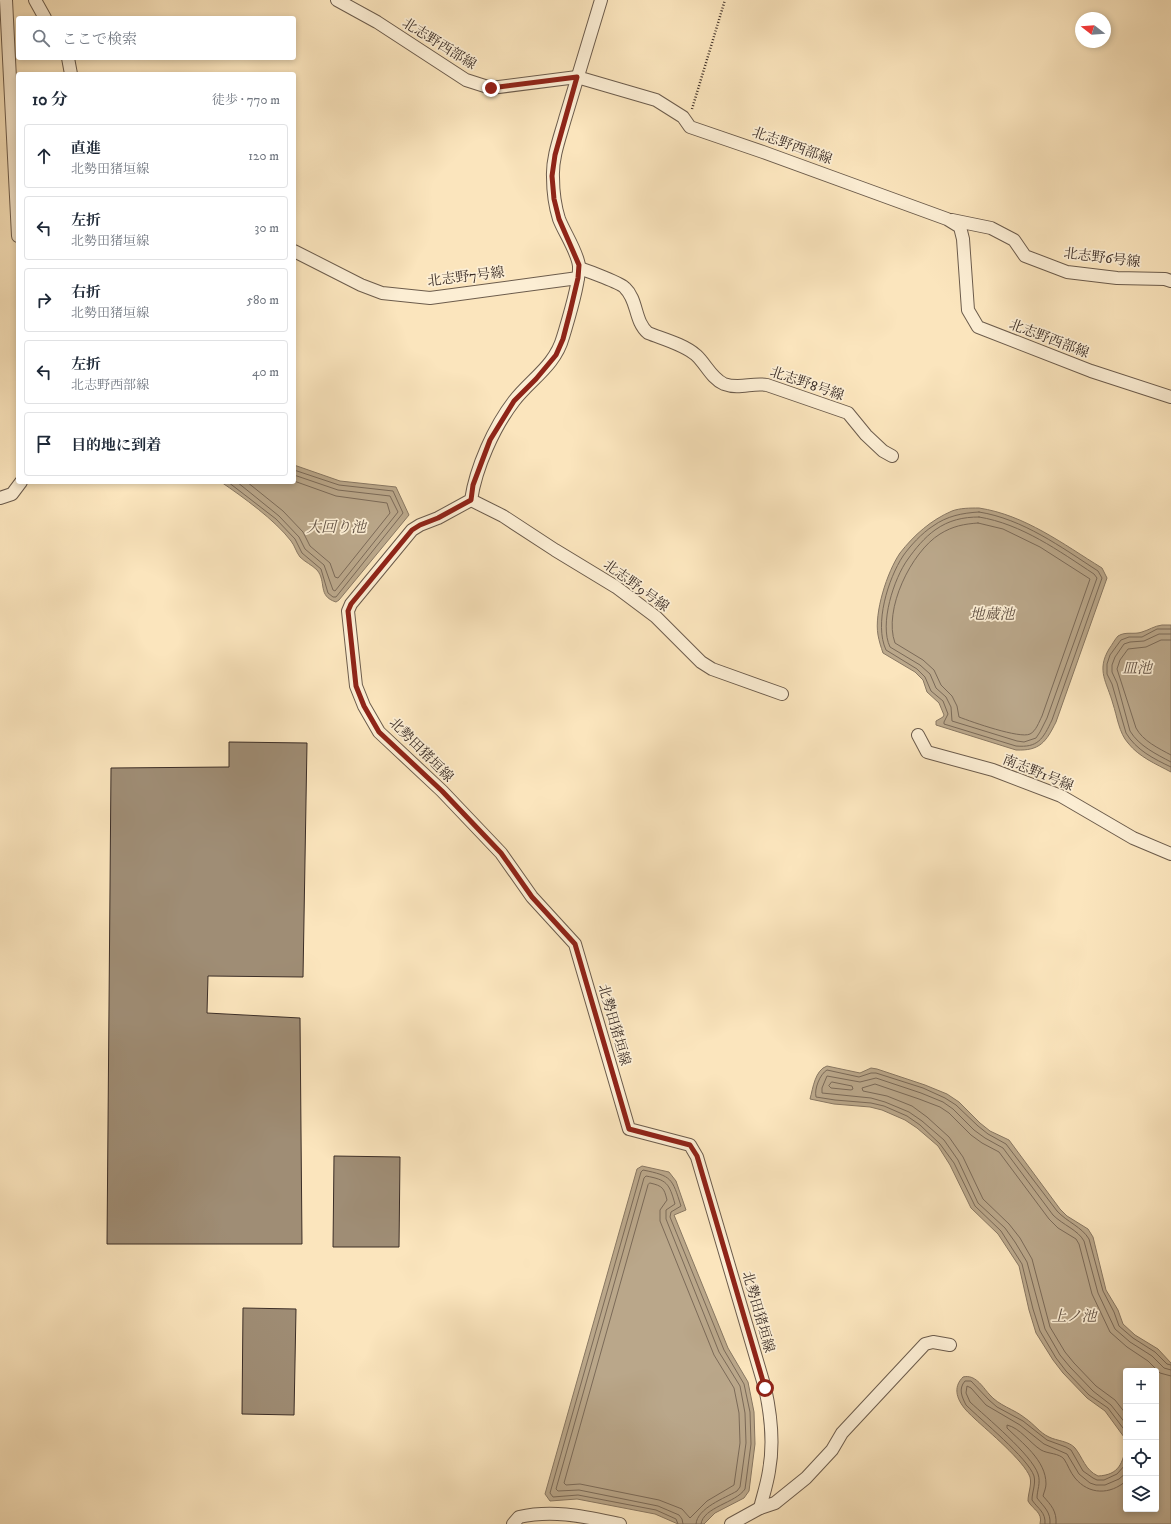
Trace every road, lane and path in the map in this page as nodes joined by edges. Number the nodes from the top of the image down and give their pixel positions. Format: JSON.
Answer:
{"nodes":[{"id":1,"x":6,"y":0,"type":"edge"},
{"id":2,"x":35,"y":0,"type":"edge"},
{"id":3,"x":336,"y":0,"type":"edge"},
{"id":4,"x":601,"y":0,"type":"edge"},
{"id":5,"x":725,"y":0,"type":"edge"},
{"id":6,"x":44,"y":16,"type":"edge"},
{"id":7,"x":68,"y":60,"type":"edge"},
{"id":8,"x":71,"y":72,"type":"edge"},
{"id":9,"x":577,"y":77,"type":"junction"},
{"id":10,"x":683,"y":117,"type":"junction"},
{"id":11,"x":16,"y":197,"type":"edge"},
{"id":12,"x":947,"y":218,"type":"junction"},
{"id":13,"x":296,"y":252,"type":"edge"},
{"id":14,"x":578,"y":273,"type":"junction"},
{"id":15,"x":1171,"y":281,"type":"edge"},
{"id":16,"x":1171,"y":397,"type":"edge"},
{"id":17,"x":892,"y":456,"type":"dead end"},
{"id":18,"x":20,"y":484,"type":"edge"},
{"id":19,"x":0,"y":498,"type":"edge"},
{"id":20,"x":471,"y":500,"type":"junction"},
{"id":21,"x":782,"y":694,"type":"dead end"},
{"id":22,"x":918,"y":735,"type":"dead end"},
{"id":23,"x":1171,"y":854,"type":"edge"},
{"id":24,"x":950,"y":1345,"type":"dead end"},
{"id":25,"x":760,"y":1508,"type":"junction"},
{"id":26,"x":513,"y":1524,"type":"edge"},
{"id":27,"x":620,"y":1524,"type":"edge"},
{"id":28,"x":731,"y":1524,"type":"edge"}],
"edges":[{"from":1,"to":11,"type":"street"},
{"from":2,"to":6,"type":"street"},
{"from":3,"to":9,"type":"street","name":"北志野西部線"},
{"from":4,"to":9,"type":"street"},
{"from":5,"to":10,"type":"path"},
{"from":7,"to":8,"type":"street"},
{"from":9,"to":10,"type":"street","name":"北志野西部線"},
{"from":9,"to":14,"type":"street"},
{"from":10,"to":12,"type":"street","name":"北志野西部線"},
{"from":12,"to":15,"type":"street","name":"北志野6号線"},
{"from":12,"to":16,"type":"street","name":"北志野西部線"},
{"from":13,"to":14,"type":"street","name":"北志野7号線"},
{"from":14,"to":17,"type":"street","name":"北志野8号線"},
{"from":14,"to":20,"type":"street"},
{"from":18,"to":19,"type":"street"},
{"from":20,"to":21,"type":"street","name":"北志野9号線"},
{"from":20,"to":25,"type":"street","name":"北勢田猪垣線"},
{"from":22,"to":23,"type":"street","name":"南志野1号線"},
{"from":24,"to":25,"type":"street"},
{"from":25,"to":28,"type":"street"},
{"from":26,"to":27,"type":"street"}]}
